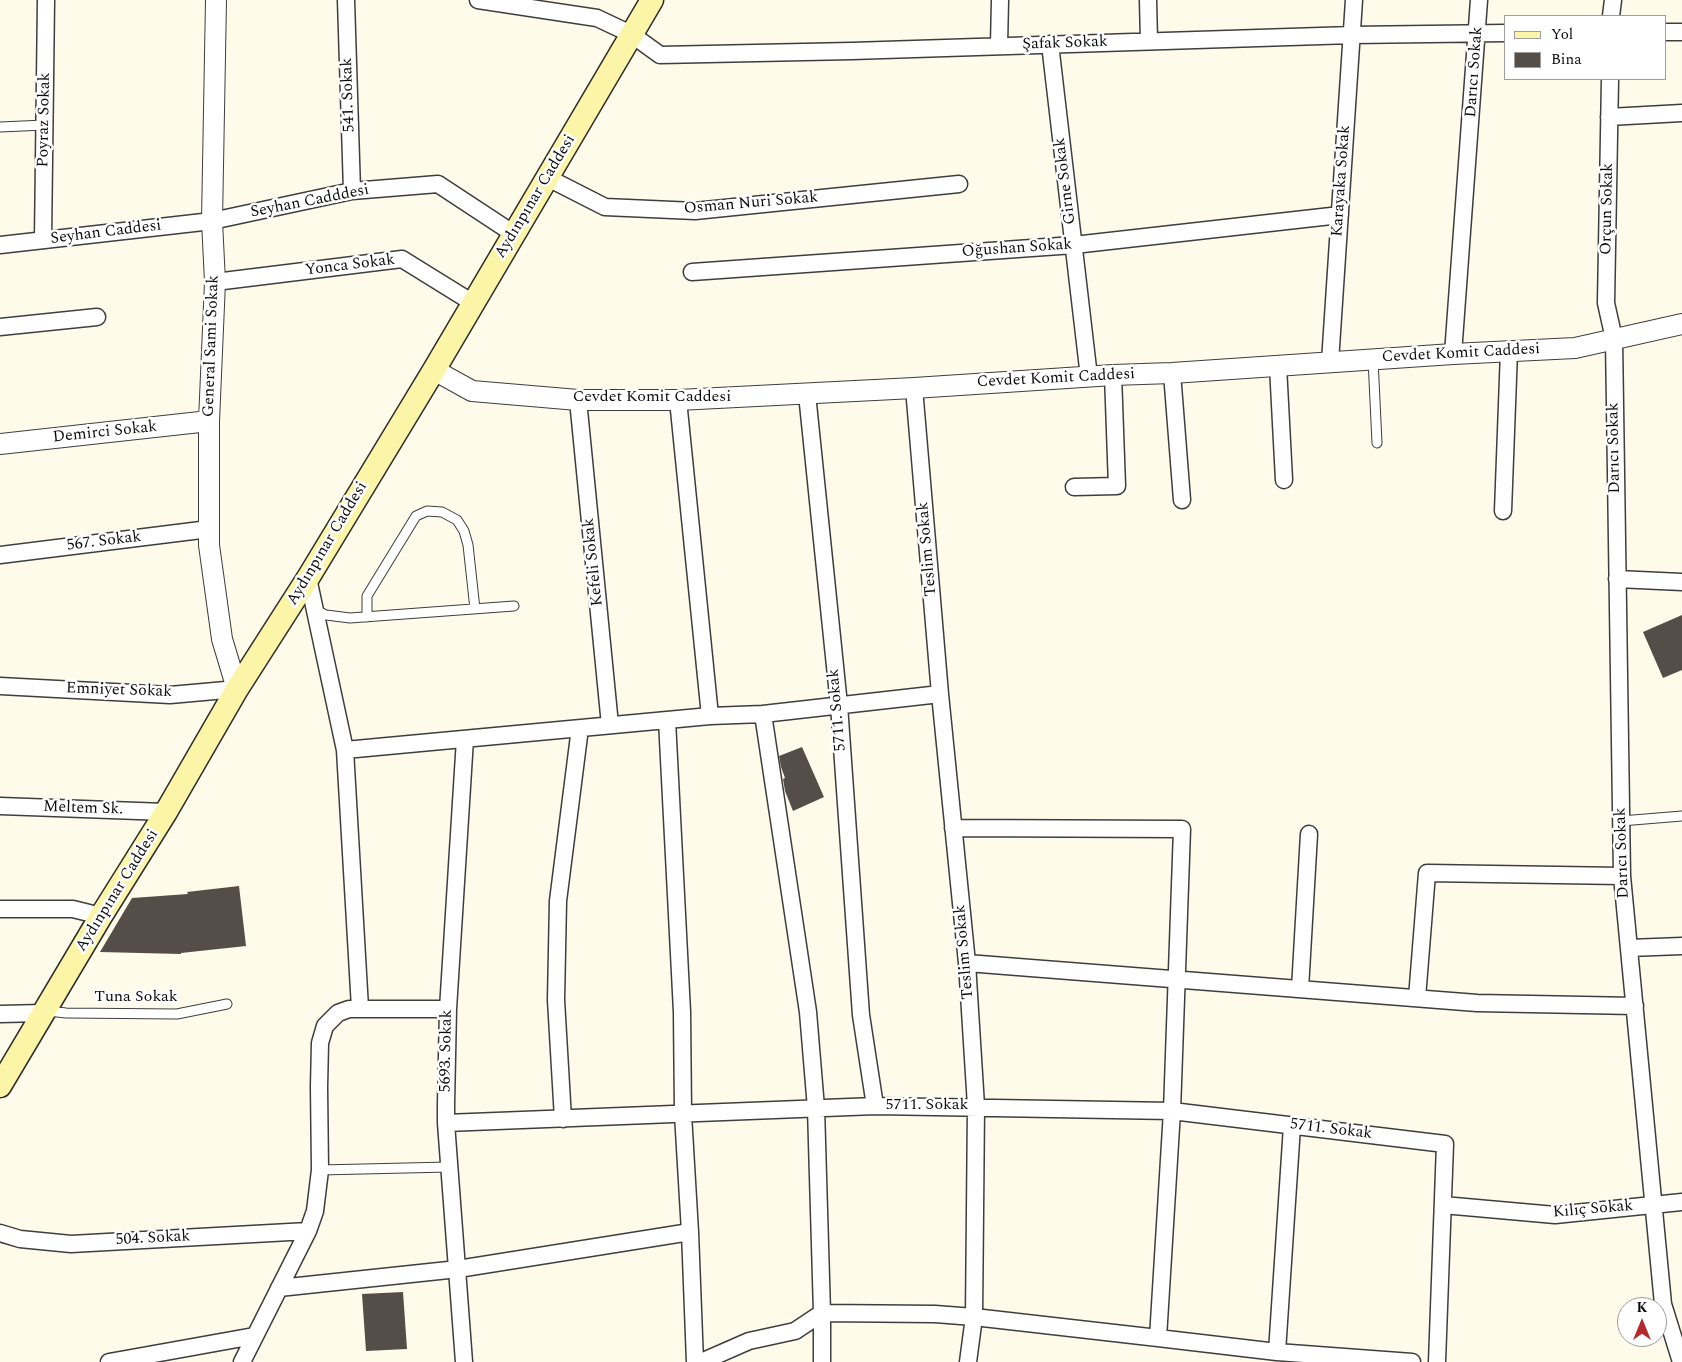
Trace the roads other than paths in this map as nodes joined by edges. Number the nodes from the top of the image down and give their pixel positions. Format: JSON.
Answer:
{"nodes":[{"id":1,"x":46,"y":0,"type":"edge"},
{"id":2,"x":216,"y":0,"type":"edge"},
{"id":3,"x":346,"y":0,"type":"edge"},
{"id":4,"x":478,"y":0,"type":"edge"},
{"id":5,"x":652,"y":0,"type":"edge"},
{"id":6,"x":1000,"y":0,"type":"edge"},
{"id":7,"x":1148,"y":0,"type":"edge"},
{"id":8,"x":1354,"y":0,"type":"edge"},
{"id":9,"x":1480,"y":0,"type":"edge"},
{"id":10,"x":1613,"y":0,"type":"edge"},
{"id":11,"x":1612,"y":15,"type":"edge"},
{"id":12,"x":1667,"y":32,"type":"edge"},
{"id":13,"x":1682,"y":32,"type":"edge"},
{"id":14,"x":1478,"y":33,"type":"junction"},
{"id":15,"x":1504,"y":33,"type":"edge"},
{"id":16,"x":631,"y":34,"type":"junction"},
{"id":17,"x":1352,"y":35,"type":"junction"},
{"id":18,"x":1149,"y":41,"type":"junction"},
{"id":19,"x":1050,"y":44,"type":"junction"},
{"id":20,"x":999,"y":46,"type":"junction"},
{"id":21,"x":1610,"y":80,"type":"edge"},
{"id":22,"x":1682,"y":113,"type":"edge"},
{"id":23,"x":1609,"y":117,"type":"junction"},
{"id":24,"x":45,"y":125,"type":"junction"},
{"id":25,"x":0,"y":127,"type":"edge"},
{"id":26,"x":548,"y":178,"type":"junction"},
{"id":27,"x":959,"y":184,"type":"dead end"},
{"id":28,"x":352,"y":191,"type":"junction"},
{"id":29,"x":1340,"y":215,"type":"junction"},
{"id":30,"x":212,"y":221,"type":"junction"},
{"id":31,"x":514,"y":234,"type":"junction"},
{"id":32,"x":43,"y":240,"type":"junction"},
{"id":33,"x":0,"y":245,"type":"edge"},
{"id":34,"x":1074,"y":245,"type":"junction"},
{"id":35,"x":692,"y":272,"type":"dead end"},
{"id":36,"x":215,"y":282,"type":"junction"},
{"id":37,"x":473,"y":303,"type":"junction"},
{"id":38,"x":97,"y":318,"type":"dead end"},
{"id":39,"x":1682,"y":324,"type":"edge"},
{"id":40,"x":0,"y":327,"type":"edge"},
{"id":41,"x":1614,"y":339,"type":"junction"},
{"id":42,"x":1509,"y":351,"type":"junction"},
{"id":43,"x":1453,"y":354,"type":"junction"},
{"id":44,"x":1373,"y":359,"type":"junction"},
{"id":45,"x":1330,"y":362,"type":"junction"},
{"id":46,"x":1278,"y":366,"type":"junction"},
{"id":47,"x":434,"y":370,"type":"junction"},
{"id":48,"x":1172,"y":373,"type":"junction"},
{"id":49,"x":1113,"y":375,"type":"junction"},
{"id":50,"x":1089,"y":377,"type":"junction"},
{"id":51,"x":914,"y":388,"type":"junction"},
{"id":52,"x":807,"y":394,"type":"junction"},
{"id":53,"x":578,"y":400,"type":"junction"},
{"id":54,"x":678,"y":400,"type":"junction"},
{"id":55,"x":209,"y":421,"type":"junction"},
{"id":56,"x":0,"y":444,"type":"edge"},
{"id":57,"x":1377,"y":444,"type":"dead end"},
{"id":58,"x":1284,"y":480,"type":"dead end"},
{"id":59,"x":1074,"y":487,"type":"dead end"},
{"id":60,"x":1182,"y":500,"type":"dead end"},
{"id":61,"x":1502,"y":511,"type":"dead end"},
{"id":62,"x":209,"y":529,"type":"junction"},
{"id":63,"x":0,"y":555,"type":"edge"},
{"id":64,"x":308,"y":578,"type":"junction"},
{"id":65,"x":1618,"y":579,"type":"junction"},
{"id":66,"x":1682,"y":582,"type":"edge"},
{"id":67,"x":514,"y":606,"type":"dead end"},
{"id":68,"x":475,"y":609,"type":"junction"},
{"id":69,"x":315,"y":610,"type":"junction"},
{"id":70,"x":367,"y":617,"type":"junction"},
{"id":71,"x":0,"y":686,"type":"edge"},
{"id":72,"x":237,"y":689,"type":"junction"},
{"id":73,"x":940,"y":694,"type":"junction"},
{"id":74,"x":839,"y":705,"type":"junction"},
{"id":75,"x":763,"y":714,"type":"junction"},
{"id":76,"x":710,"y":716,"type":"junction"},
{"id":77,"x":667,"y":720,"type":"junction"},
{"id":78,"x":610,"y":725,"type":"junction"},
{"id":79,"x":580,"y":728,"type":"junction"},
{"id":80,"x":465,"y":739,"type":"junction"},
{"id":81,"x":345,"y":750,"type":"junction"},
{"id":82,"x":0,"y":806,"type":"edge"},
{"id":83,"x":166,"y":812,"type":"junction"},
{"id":84,"x":1682,"y":816,"type":"edge"},
{"id":85,"x":1621,"y":821,"type":"junction"},
{"id":86,"x":953,"y":828,"type":"junction"},
{"id":87,"x":1308,"y":834,"type":"dead end"},
{"id":88,"x":1622,"y":876,"type":"junction"},
{"id":89,"x":0,"y":909,"type":"edge"},
{"id":90,"x":101,"y":916,"type":"junction"},
{"id":91,"x":1682,"y":946,"type":"edge"},
{"id":92,"x":1629,"y":948,"type":"junction"},
{"id":93,"x":968,"y":962,"type":"junction"},
{"id":94,"x":1177,"y":980,"type":"junction"},
{"id":95,"x":1300,"y":990,"type":"junction"},
{"id":96,"x":1417,"y":998,"type":"junction"},
{"id":97,"x":227,"y":1004,"type":"dead end"},
{"id":98,"x":1635,"y":1006,"type":"junction"},
{"id":99,"x":360,"y":1008,"type":"junction"},
{"id":100,"x":448,"y":1009,"type":"junction"},
{"id":101,"x":44,"y":1012,"type":"junction"},
{"id":102,"x":0,"y":1014,"type":"edge"},
{"id":103,"x":0,"y":1086,"type":"edge"},
{"id":104,"x":875,"y":1106,"type":"junction"},
{"id":105,"x":976,"y":1106,"type":"junction"},
{"id":106,"x":816,"y":1108,"type":"junction"},
{"id":107,"x":1172,"y":1111,"type":"junction"},
{"id":108,"x":683,"y":1114,"type":"junction"},
{"id":109,"x":563,"y":1119,"type":"junction"},
{"id":110,"x":446,"y":1123,"type":"junction"},
{"id":111,"x":1292,"y":1126,"type":"junction"},
{"id":112,"x":449,"y":1167,"type":"junction"},
{"id":113,"x":320,"y":1170,"type":"junction"},
{"id":114,"x":1682,"y":1202,"type":"edge"},
{"id":115,"x":1443,"y":1205,"type":"junction"},
{"id":116,"x":1654,"y":1205,"type":"junction"},
{"id":117,"x":308,"y":1231,"type":"junction"},
{"id":118,"x":690,"y":1232,"type":"junction"},
{"id":119,"x":0,"y":1233,"type":"edge"},
{"id":120,"x":458,"y":1269,"type":"junction"},
{"id":121,"x":279,"y":1288,"type":"junction"},
{"id":122,"x":822,"y":1313,"type":"junction"},
{"id":123,"x":974,"y":1317,"type":"junction"},
{"id":124,"x":254,"y":1336,"type":"junction"},
{"id":125,"x":1158,"y":1338,"type":"junction"},
{"id":126,"x":1277,"y":1352,"type":"junction"},
{"id":127,"x":109,"y":1362,"type":"edge"},
{"id":128,"x":242,"y":1362,"type":"edge"},
{"id":129,"x":464,"y":1362,"type":"edge"},
{"id":130,"x":695,"y":1362,"type":"edge"},
{"id":131,"x":701,"y":1362,"type":"edge"},
{"id":132,"x":822,"y":1362,"type":"edge"},
{"id":133,"x":968,"y":1362,"type":"edge"},
{"id":134,"x":1412,"y":1362,"type":"edge"},
{"id":135,"x":1437,"y":1362,"type":"edge"},
{"id":136,"x":1680,"y":1362,"type":"edge"}],
"edges":[{"from":1,"to":24,"type":"street","name":"Poyraz Sokak"},
{"from":2,"to":30,"type":"street","name":"General Sami Sokak"},
{"from":3,"to":28,"type":"street","name":"541. Sokak"},
{"from":4,"to":16,"type":"street","name":"Şafak Sokak"},
{"from":5,"to":16,"type":"main road","name":"Aydınpınar Caddesi"},
{"from":6,"to":20,"type":"street"},
{"from":7,"to":18,"type":"street"},
{"from":8,"to":17,"type":"street","name":"Karayaka Sokak"},
{"from":9,"to":14,"type":"street","name":"Darıcı Sokak"},
{"from":10,"to":11,"type":"street"},
{"from":12,"to":13,"type":"street"},
{"from":14,"to":15,"type":"street","name":"Şafak Sokak"},
{"from":14,"to":17,"type":"street","name":"Şafak Sokak"},
{"from":14,"to":43,"type":"street","name":"Darıcı Sokak"},
{"from":16,"to":20,"type":"street","name":"Şafak Sokak"},
{"from":16,"to":26,"type":"main road","name":"Aydınpınar Caddesi"},
{"from":17,"to":18,"type":"street","name":"Şafak Sokak"},
{"from":17,"to":29,"type":"street","name":"Karayaka Sokak"},
{"from":18,"to":19,"type":"street","name":"Şafak Sokak"},
{"from":19,"to":20,"type":"street","name":"Şafak Sokak"},
{"from":19,"to":34,"type":"street","name":"Girne Sokak"},
{"from":21,"to":23,"type":"street","name":"Orçun Sokak"},
{"from":22,"to":23,"type":"street"},
{"from":23,"to":41,"type":"street","name":"Orçun Sokak"},
{"from":24,"to":25,"type":"lane"},
{"from":24,"to":32,"type":"street","name":"Poyraz Sokak"},
{"from":26,"to":27,"type":"street","name":"Osman Nuri Sokak"},
{"from":26,"to":31,"type":"main road","name":"Aydınpınar Caddesi"},
{"from":28,"to":30,"type":"street","name":"Seyhan Cadddesi"},
{"from":28,"to":31,"type":"street","name":"Seyhan Cadddesi"},
{"from":29,"to":34,"type":"street","name":"Oğushan Sokak"},
{"from":29,"to":45,"type":"street","name":"Karayaka Sokak"},
{"from":30,"to":32,"type":"street","name":"Seyhan Caddesi"},
{"from":30,"to":36,"type":"street","name":"General Sami Sokak"},
{"from":31,"to":37,"type":"main road","name":"Aydınpınar Caddesi"},
{"from":32,"to":33,"type":"street","name":"Seyhan Caddesi"},
{"from":34,"to":35,"type":"street","name":"Oğushan Sokak"},
{"from":34,"to":50,"type":"street","name":"Girne Sokak"},
{"from":36,"to":37,"type":"street","name":"Yonca Sokak"},
{"from":36,"to":55,"type":"street","name":"General Sami Sokak"},
{"from":37,"to":47,"type":"main road","name":"Aydınpınar Caddesi"},
{"from":38,"to":40,"type":"street"},
{"from":39,"to":41,"type":"street","name":"Cevdet Komit Caddesi"},
{"from":41,"to":42,"type":"street","name":"Cevdet Komit Caddesi"},
{"from":41,"to":65,"type":"street","name":"Darıcı Sokak"},
{"from":42,"to":43,"type":"street","name":"Cevdet Komit Caddesi"},
{"from":42,"to":61,"type":"street"},
{"from":43,"to":44,"type":"street","name":"Cevdet Komit Caddesi"},
{"from":44,"to":45,"type":"street","name":"Cevdet Komit Caddesi"},
{"from":44,"to":57,"type":"lane"},
{"from":45,"to":46,"type":"street","name":"Cevdet Komit Caddesi"},
{"from":46,"to":48,"type":"street","name":"Cevdet Komit Caddesi"},
{"from":46,"to":58,"type":"street"},
{"from":47,"to":53,"type":"street","name":"Cevdet Komit Caddesi"},
{"from":47,"to":64,"type":"main road","name":"Aydınpınar Caddesi"},
{"from":48,"to":49,"type":"street","name":"Cevdet Komit Caddesi"},
{"from":48,"to":60,"type":"street"},
{"from":49,"to":50,"type":"street","name":"Cevdet Komit Caddesi"},
{"from":49,"to":59,"type":"street"},
{"from":50,"to":51,"type":"street","name":"Cevdet Komit Caddesi"},
{"from":51,"to":52,"type":"street","name":"Cevdet Komit Caddesi"},
{"from":51,"to":73,"type":"street","name":"Teslim Sokak"},
{"from":52,"to":54,"type":"street","name":"Cevdet Komit Caddesi"},
{"from":52,"to":74,"type":"street","name":"5711. Sokak"},
{"from":53,"to":54,"type":"street","name":"Cevdet Komit Caddesi"},
{"from":53,"to":78,"type":"street","name":"Kefeli Sokak"},
{"from":54,"to":76,"type":"street"},
{"from":55,"to":56,"type":"street","name":"Demirci Sokak"},
{"from":55,"to":62,"type":"street","name":"General Sami Sokak"},
{"from":62,"to":63,"type":"street","name":"567. Sokak"},
{"from":62,"to":72,"type":"street","name":"General Sami Sokak"},
{"from":64,"to":69,"type":"street"},
{"from":64,"to":72,"type":"main road","name":"Aydınpınar Caddesi"},
{"from":65,"to":66,"type":"street"},
{"from":65,"to":85,"type":"street","name":"Darıcı Sokak"},
{"from":67,"to":68,"type":"lane"},
{"from":68,"to":70,"type":"lane"},
{"from":68,"to":70,"type":"lane"},
{"from":69,"to":70,"type":"lane"},
{"from":69,"to":81,"type":"street"},
{"from":71,"to":72,"type":"street","name":"Emniyet Sokak"},
{"from":72,"to":83,"type":"main road","name":"Aydınpınar Caddesi"},
{"from":73,"to":74,"type":"street"},
{"from":73,"to":86,"type":"street","name":"Teslim Sokak"},
{"from":74,"to":75,"type":"street"},
{"from":74,"to":104,"type":"street","name":"5711. Sokak"},
{"from":75,"to":76,"type":"street"},
{"from":75,"to":106,"type":"street"},
{"from":76,"to":77,"type":"street"},
{"from":77,"to":78,"type":"street"},
{"from":77,"to":108,"type":"street"},
{"from":78,"to":79,"type":"street"},
{"from":79,"to":80,"type":"street"},
{"from":79,"to":109,"type":"street"},
{"from":80,"to":81,"type":"street"},
{"from":80,"to":100,"type":"street","name":"5693. Sokak"},
{"from":81,"to":99,"type":"street"},
{"from":82,"to":83,"type":"street","name":"Meltem Sk."},
{"from":83,"to":90,"type":"main road","name":"Aydınpınar Caddesi"},
{"from":84,"to":85,"type":"lane"},
{"from":85,"to":88,"type":"street","name":"Darıcı Sokak"},
{"from":86,"to":93,"type":"street","name":"Teslim Sokak"},
{"from":86,"to":94,"type":"street"},
{"from":87,"to":95,"type":"street"},
{"from":88,"to":92,"type":"street","name":"Darıcı Sokak"},
{"from":88,"to":96,"type":"street"},
{"from":89,"to":90,"type":"street"},
{"from":90,"to":101,"type":"main road","name":"Aydınpınar Caddesi"},
{"from":91,"to":92,"type":"street"},
{"from":92,"to":98,"type":"street","name":"Darıcı Sokak"},
{"from":93,"to":94,"type":"street"},
{"from":93,"to":105,"type":"street","name":"Teslim Sokak"},
{"from":94,"to":95,"type":"street"},
{"from":94,"to":107,"type":"street"},
{"from":95,"to":96,"type":"street"},
{"from":96,"to":98,"type":"street"},
{"from":97,"to":101,"type":"lane","name":"Tuna Sokak"},
{"from":98,"to":116,"type":"street","name":"Darıcı Sokak"},
{"from":99,"to":100,"type":"street"},
{"from":99,"to":113,"type":"street"},
{"from":100,"to":110,"type":"street","name":"5693. Sokak"},
{"from":101,"to":102,"type":"street"},
{"from":101,"to":103,"type":"main road","name":"Aydınpınar Caddesi"},
{"from":104,"to":105,"type":"street","name":"5711. Sokak"},
{"from":104,"to":106,"type":"street"},
{"from":105,"to":107,"type":"street","name":"5711. Sokak"},
{"from":105,"to":123,"type":"street","name":"Teslim Sokak"},
{"from":106,"to":108,"type":"street"},
{"from":106,"to":122,"type":"street"},
{"from":107,"to":111,"type":"street","name":"5711. Sokak"},
{"from":107,"to":125,"type":"street"},
{"from":108,"to":109,"type":"street"},
{"from":108,"to":118,"type":"street"},
{"from":109,"to":110,"type":"street"},
{"from":110,"to":112,"type":"street","name":"5693. Sokak"},
{"from":111,"to":115,"type":"street","name":"5711. Sokak"},
{"from":111,"to":126,"type":"street"},
{"from":112,"to":113,"type":"lane"},
{"from":112,"to":120,"type":"street","name":"5693. Sokak"},
{"from":113,"to":117,"type":"street"},
{"from":114,"to":116,"type":"street","name":"Kılıç Sokak"},
{"from":115,"to":116,"type":"street","name":"Kılıç Sokak"},
{"from":115,"to":135,"type":"street","name":"5711. Sokak"},
{"from":116,"to":136,"type":"street","name":"Darıcı Sokak"},
{"from":117,"to":119,"type":"street","name":"504. Sokak"},
{"from":117,"to":121,"type":"street"},
{"from":118,"to":120,"type":"street"},
{"from":118,"to":130,"type":"street"},
{"from":120,"to":121,"type":"street"},
{"from":120,"to":129,"type":"street","name":"5693. Sokak"},
{"from":121,"to":124,"type":"street"},
{"from":122,"to":123,"type":"street"},
{"from":122,"to":131,"type":"street"},
{"from":122,"to":132,"type":"street"},
{"from":123,"to":125,"type":"street"},
{"from":123,"to":133,"type":"street","name":"Teslim Sokak"},
{"from":124,"to":127,"type":"street"},
{"from":124,"to":128,"type":"street"},
{"from":125,"to":126,"type":"street"},
{"from":126,"to":134,"type":"street"}]}
